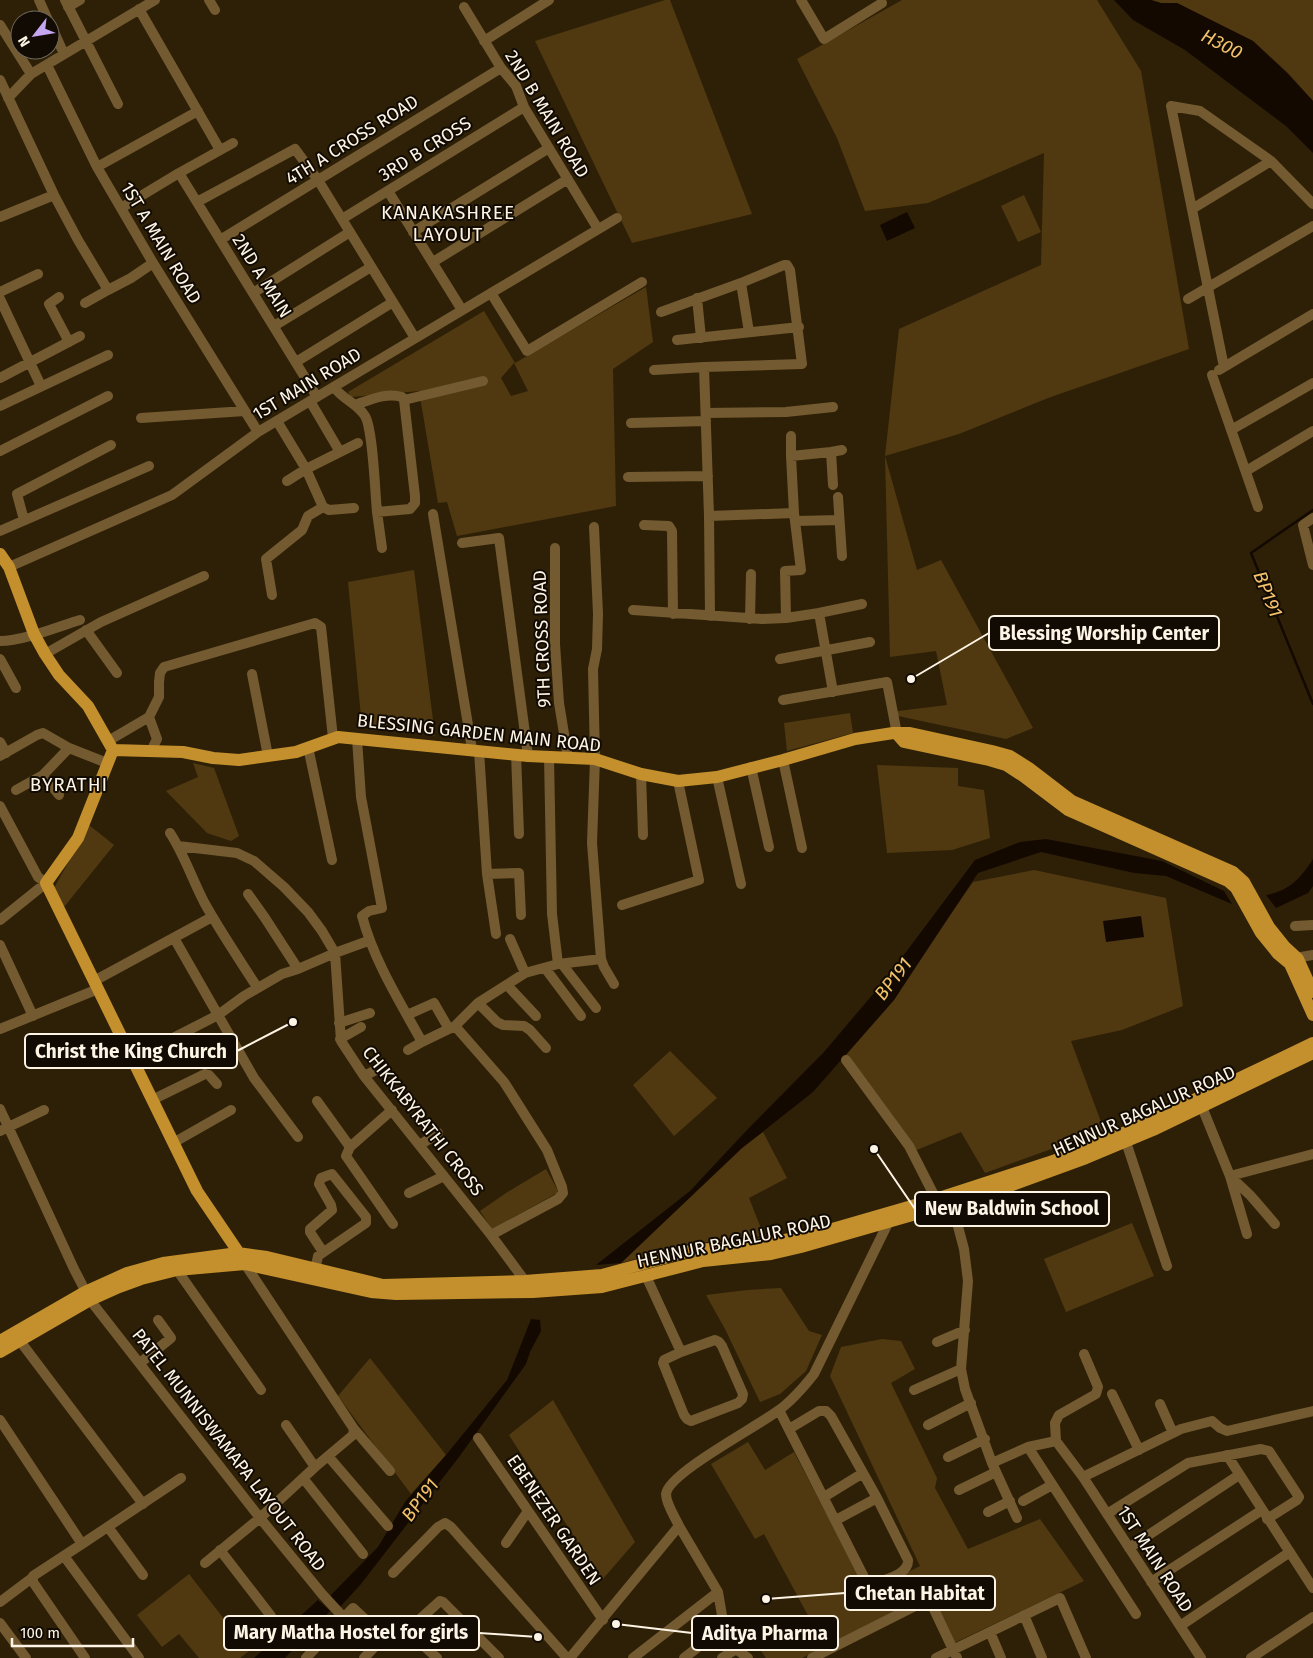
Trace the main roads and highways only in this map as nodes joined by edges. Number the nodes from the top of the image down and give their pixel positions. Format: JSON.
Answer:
{"nodes":[{"id":1,"x":0,"y":554,"type":"edge"},
{"id":2,"x":110,"y":746,"type":"junction"},
{"id":3,"x":1249,"y":901,"type":"junction"},
{"id":4,"x":1313,"y":992,"type":"edge"},
{"id":5,"x":1313,"y":1015,"type":"edge"},
{"id":6,"x":1313,"y":1043,"type":"edge"},
{"id":7,"x":1313,"y":1053,"type":"edge"},
{"id":8,"x":891,"y":1217,"type":"junction"},
{"id":9,"x":242,"y":1258,"type":"junction"},
{"id":10,"x":315,"y":1274,"type":"junction"},
{"id":11,"x":88,"y":1296,"type":"junction"},
{"id":12,"x":0,"y":1341,"type":"edge"},
{"id":13,"x":0,"y":1352,"type":"edge"}],
"edges":[{"from":1,"to":2,"type":"main road"},
{"from":2,"to":3,"type":"main road","name":"BLESSING GARDEN MAIN ROAD"},
{"from":2,"to":9,"type":"main road"},
{"from":3,"to":4,"type":"main road"},
{"from":3,"to":5,"type":"main road"},
{"from":6,"to":8,"type":"main road","name":"HENNUR BAGALUR ROAD"},
{"from":7,"to":8,"type":"main road","name":"HENNUR BAGALUR ROAD"},
{"from":8,"to":10,"type":"main road","name":"HENNUR BAGALUR ROAD"},
{"from":8,"to":10,"type":"main road","name":"HENNUR BAGALUR ROAD"},
{"from":9,"to":10,"type":"main road","name":"HENNUR BAGALUR ROAD"},
{"from":9,"to":11,"type":"main road","name":"HENNUR BAGALUR ROAD"},
{"from":9,"to":11,"type":"main road","name":"HENNUR BAGALUR ROAD"},
{"from":11,"to":12,"type":"main road","name":"HENNUR BAGALUR ROAD"},
{"from":11,"to":13,"type":"main road","name":"HENNUR BAGALUR ROAD"}]}
